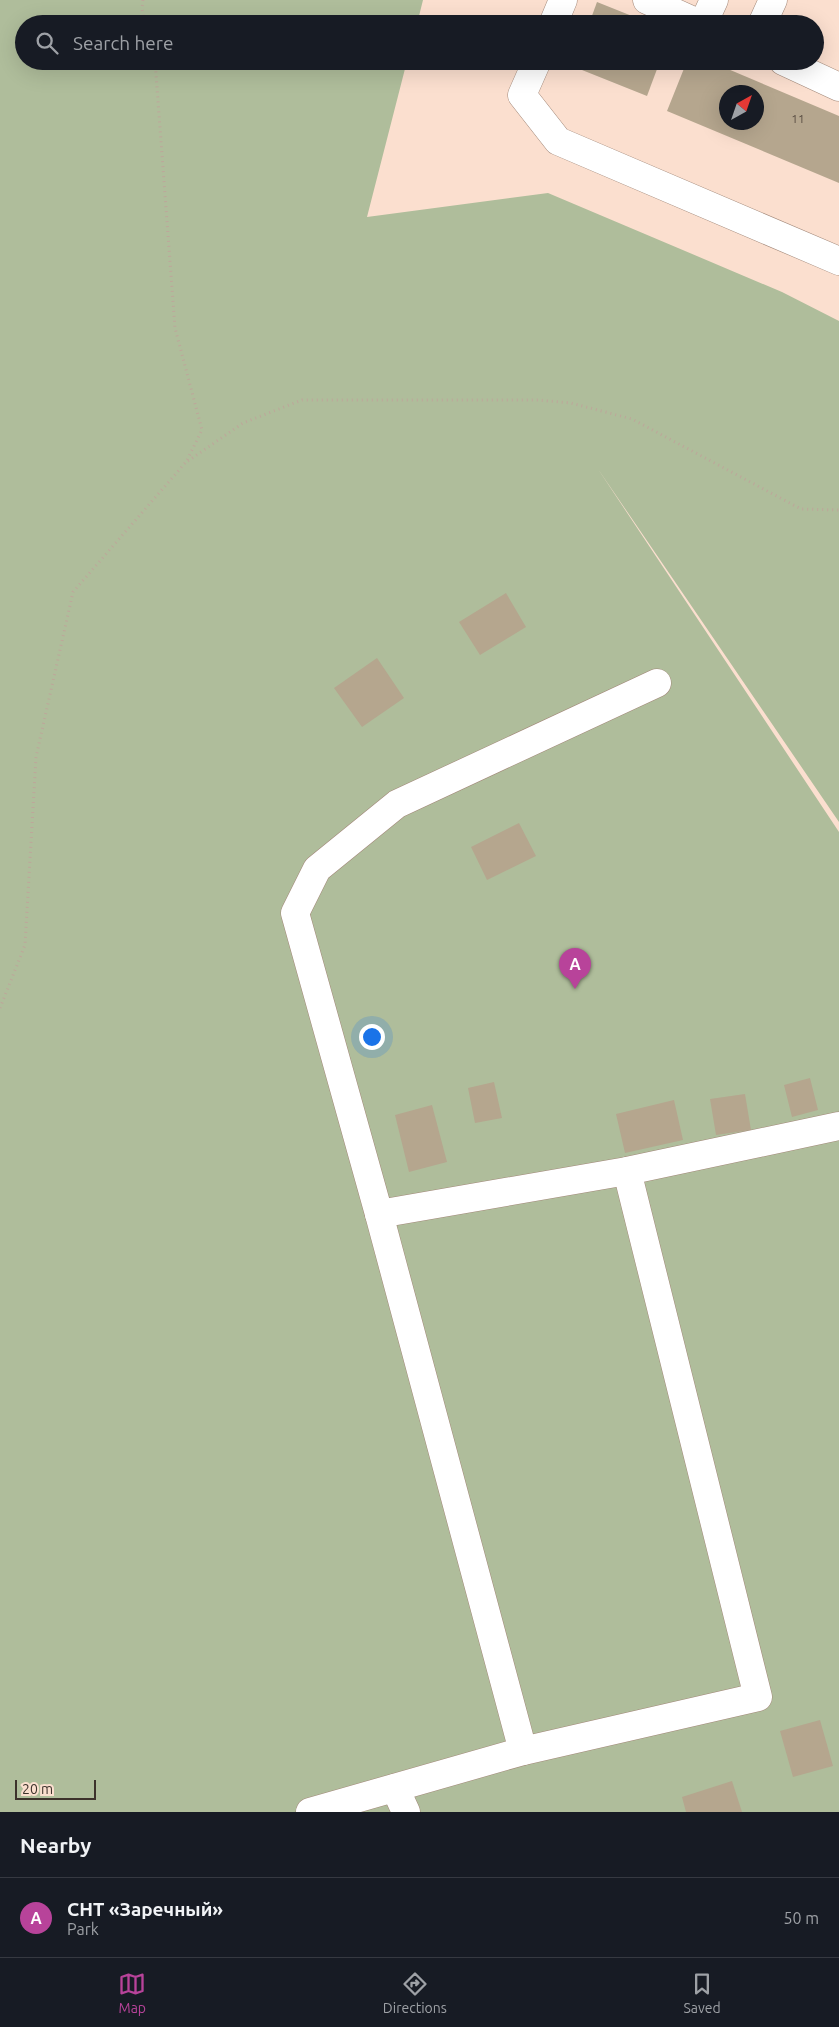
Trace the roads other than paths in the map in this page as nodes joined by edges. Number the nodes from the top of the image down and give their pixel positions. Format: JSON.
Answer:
{"nodes":[{"id":1,"x":563,"y":0,"type":"edge"},
{"id":2,"x":647,"y":0,"type":"edge"},
{"id":3,"x":714,"y":0,"type":"edge"},
{"id":4,"x":773,"y":0,"type":"edge"},
{"id":5,"x":557,"y":15,"type":"edge"},
{"id":6,"x":681,"y":15,"type":"edge"},
{"id":7,"x":706,"y":15,"type":"edge"},
{"id":8,"x":766,"y":15,"type":"edge"},
{"id":9,"x":532,"y":70,"type":"edge"},
{"id":10,"x":802,"y":70,"type":"edge"},
{"id":11,"x":839,"y":87,"type":"edge"},
{"id":12,"x":839,"y":261,"type":"edge"},
{"id":13,"x":657,"y":683,"type":"dead end"},
{"id":14,"x":839,"y":1126,"type":"edge"},
{"id":15,"x":627,"y":1171,"type":"junction"},
{"id":16,"x":379,"y":1214,"type":"junction"},
{"id":17,"x":523,"y":1750,"type":"junction"},
{"id":18,"x":395,"y":1788,"type":"junction"},
{"id":19,"x":310,"y":1812,"type":"edge"},
{"id":20,"x":406,"y":1812,"type":"edge"}],
"edges":[{"from":1,"to":5,"type":"street"},
{"from":2,"to":6,"type":"street"},
{"from":3,"to":7,"type":"street"},
{"from":4,"to":8,"type":"street"},
{"from":9,"to":12,"type":"street"},
{"from":10,"to":11,"type":"street"},
{"from":13,"to":16,"type":"street"},
{"from":14,"to":15,"type":"street"},
{"from":15,"to":16,"type":"street"},
{"from":15,"to":17,"type":"street"},
{"from":16,"to":17,"type":"street"},
{"from":17,"to":18,"type":"street"},
{"from":18,"to":19,"type":"street"},
{"from":18,"to":20,"type":"street"}]}
